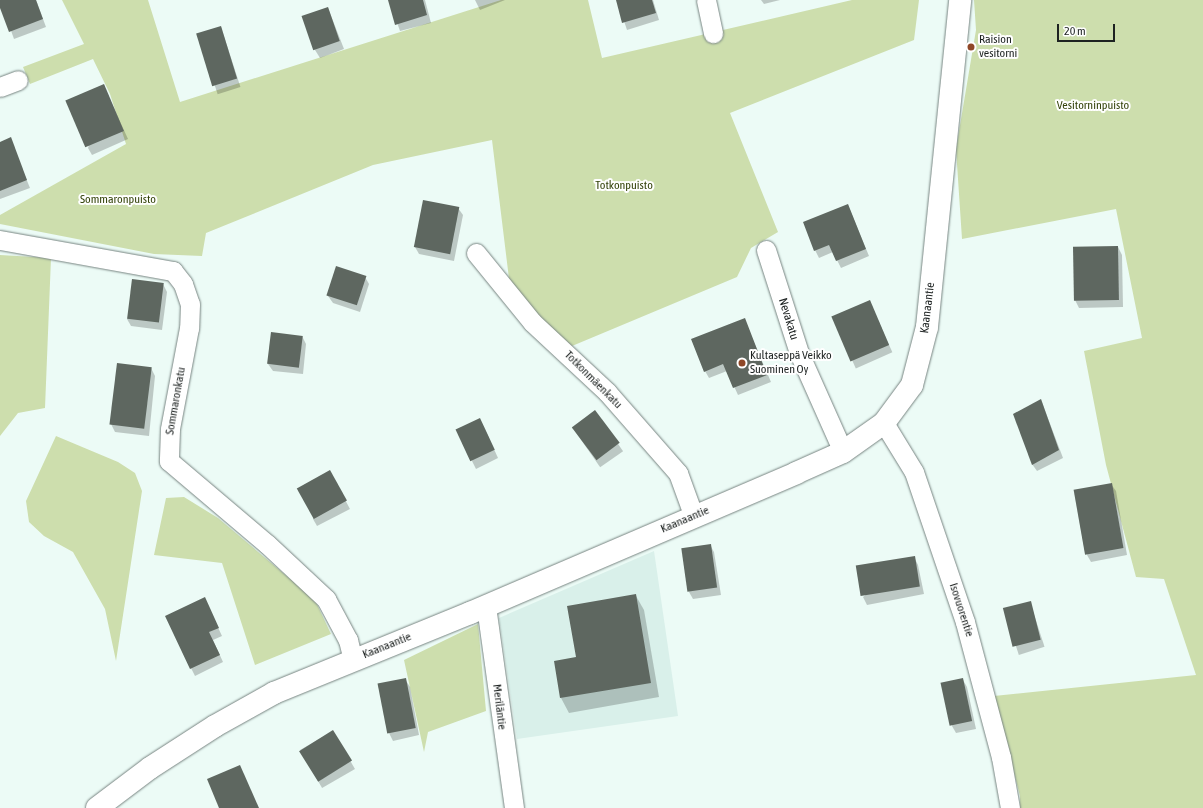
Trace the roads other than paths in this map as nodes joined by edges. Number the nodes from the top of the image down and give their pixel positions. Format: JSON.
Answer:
{"nodes":[{"id":1,"x":706,"y":0,"type":"edge"},
{"id":2,"x":960,"y":0,"type":"edge"},
{"id":3,"x":713,"y":33,"type":"dead end"},
{"id":4,"x":18,"y":80,"type":"dead end"},
{"id":5,"x":0,"y":87,"type":"edge"},
{"id":6,"x":0,"y":240,"type":"edge"},
{"id":7,"x":766,"y":250,"type":"dead end"},
{"id":8,"x":476,"y":253,"type":"dead end"},
{"id":9,"x":884,"y":423,"type":"junction"},
{"id":10,"x":843,"y":452,"type":"junction"},
{"id":11,"x":694,"y":517,"type":"junction"},
{"id":12,"x":486,"y":606,"type":"junction"},
{"id":13,"x":353,"y":660,"type":"junction"},
{"id":14,"x":97,"y":808,"type":"edge"},
{"id":15,"x":514,"y":808,"type":"edge"},
{"id":16,"x":1010,"y":808,"type":"edge"}],
"edges":[{"from":1,"to":3,"type":"street"},
{"from":2,"to":9,"type":"street","name":"Kaanaantie"},
{"from":4,"to":5,"type":"street"},
{"from":6,"to":13,"type":"street","name":"Sommaronkatu"},
{"from":7,"to":10,"type":"street","name":"Nevakatu"},
{"from":8,"to":11,"type":"street","name":"Totkonmäenkatu"},
{"from":9,"to":10,"type":"street","name":"Kaanaantie"},
{"from":9,"to":16,"type":"street","name":"Isovuorentie"},
{"from":10,"to":11,"type":"street","name":"Kaanaantie"},
{"from":11,"to":12,"type":"street","name":"Kaanaantie"},
{"from":12,"to":13,"type":"street","name":"Kaanaantie"},
{"from":12,"to":15,"type":"street","name":"Meriläntie"},
{"from":13,"to":14,"type":"street","name":"Kaanaantie"}]}
